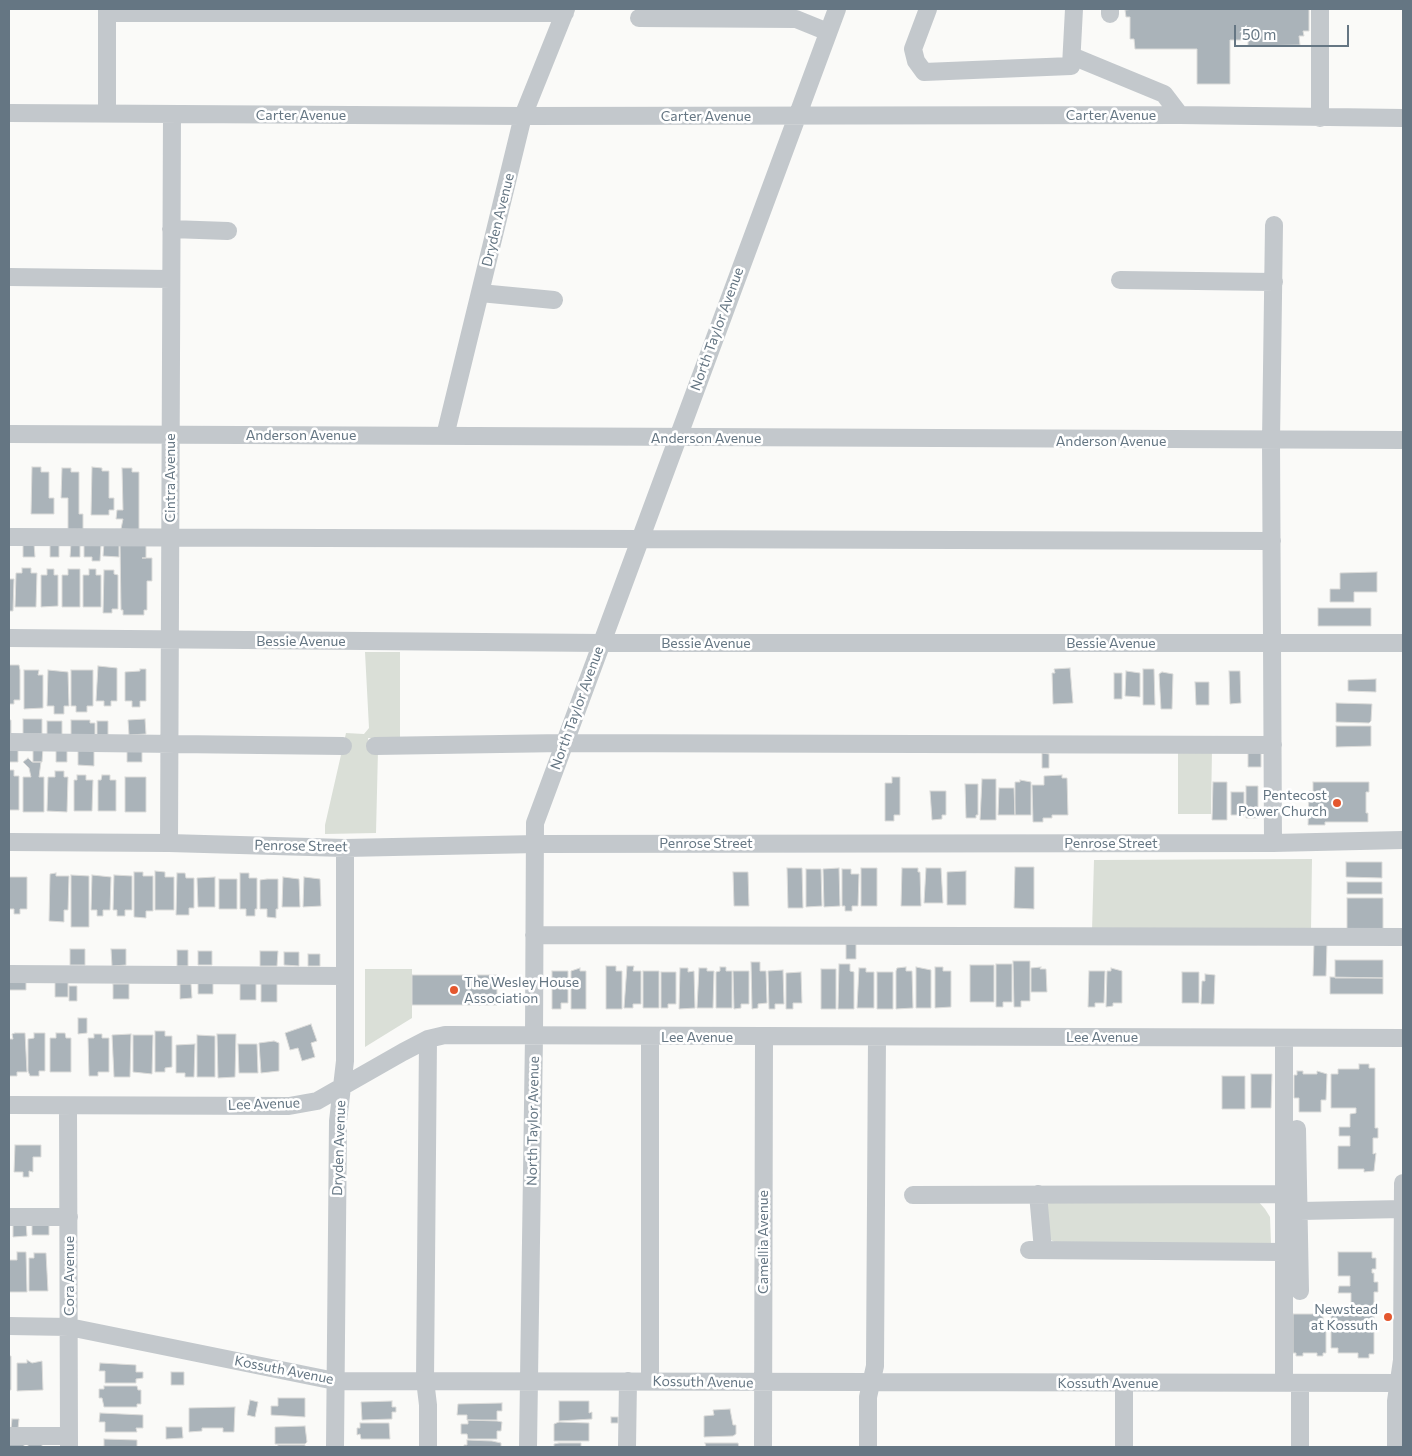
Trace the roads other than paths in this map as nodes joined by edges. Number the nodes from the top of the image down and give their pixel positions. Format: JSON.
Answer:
{"nodes":[{"id":1,"x":837,"y":9,"type":"edge"},
{"id":2,"x":928,"y":9,"type":"edge"},
{"id":3,"x":1074,"y":9,"type":"edge"},
{"id":4,"x":1320,"y":9,"type":"edge"},
{"id":5,"x":107,"y":11,"type":"edge"},
{"id":6,"x":566,"y":11,"type":"edge"},
{"id":7,"x":639,"y":18,"type":"dead end"},
{"id":8,"x":828,"y":32,"type":"junction"},
{"id":9,"x":1072,"y":56,"type":"junction"},
{"id":10,"x":9,"y":113,"type":"edge"},
{"id":11,"x":107,"y":113,"type":"junction"},
{"id":12,"x":172,"y":114,"type":"junction"},
{"id":13,"x":1180,"y":115,"type":"junction"},
{"id":14,"x":523,"y":116,"type":"junction"},
{"id":15,"x":796,"y":116,"type":"junction"},
{"id":16,"x":1320,"y":118,"type":"junction"},
{"id":17,"x":1403,"y":118,"type":"edge"},
{"id":18,"x":1274,"y":226,"type":"dead end"},
{"id":19,"x":171,"y":229,"type":"junction"},
{"id":20,"x":228,"y":231,"type":"dead end"},
{"id":21,"x":9,"y":277,"type":"edge"},
{"id":22,"x":171,"y":279,"type":"junction"},
{"id":23,"x":1120,"y":280,"type":"dead end"},
{"id":24,"x":1274,"y":282,"type":"junction"},
{"id":25,"x":480,"y":293,"type":"junction"},
{"id":26,"x":554,"y":300,"type":"dead end"},
{"id":27,"x":9,"y":434,"type":"edge"},
{"id":28,"x":170,"y":435,"type":"junction"},
{"id":29,"x":445,"y":436,"type":"junction"},
{"id":30,"x":676,"y":438,"type":"junction"},
{"id":31,"x":1403,"y":440,"type":"edge"},
{"id":32,"x":1271,"y":441,"type":"junction"},
{"id":33,"x":9,"y":537,"type":"edge"},
{"id":34,"x":170,"y":538,"type":"junction"},
{"id":35,"x":639,"y":538,"type":"junction"},
{"id":36,"x":1272,"y":542,"type":"junction"},
{"id":37,"x":9,"y":638,"type":"edge"},
{"id":38,"x":170,"y":640,"type":"junction"},
{"id":39,"x":601,"y":643,"type":"junction"},
{"id":40,"x":1273,"y":643,"type":"junction"},
{"id":41,"x":1403,"y":643,"type":"edge"},
{"id":42,"x":9,"y":742,"type":"edge"},
{"id":43,"x":170,"y":742,"type":"junction"},
{"id":44,"x":563,"y":743,"type":"junction"},
{"id":45,"x":1273,"y":745,"type":"junction"},
{"id":46,"x":343,"y":746,"type":"dead end"},
{"id":47,"x":375,"y":746,"type":"dead end"},
{"id":48,"x":1403,"y":840,"type":"edge"},
{"id":49,"x":9,"y":842,"type":"edge"},
{"id":50,"x":169,"y":843,"type":"junction"},
{"id":51,"x":1273,"y":843,"type":"junction"},
{"id":52,"x":533,"y":844,"type":"junction"},
{"id":53,"x":345,"y":848,"type":"junction"},
{"id":54,"x":534,"y":935,"type":"junction"},
{"id":55,"x":1403,"y":937,"type":"edge"},
{"id":56,"x":9,"y":974,"type":"edge"},
{"id":57,"x":345,"y":976,"type":"junction"},
{"id":58,"x":534,"y":1036,"type":"junction"},
{"id":59,"x":650,"y":1037,"type":"junction"},
{"id":60,"x":764,"y":1037,"type":"junction"},
{"id":61,"x":877,"y":1037,"type":"junction"},
{"id":62,"x":1284,"y":1038,"type":"junction"},
{"id":63,"x":1403,"y":1038,"type":"edge"},
{"id":64,"x":428,"y":1039,"type":"junction"},
{"id":65,"x":341,"y":1089,"type":"junction"},
{"id":66,"x":9,"y":1105,"type":"edge"},
{"id":67,"x":68,"y":1106,"type":"junction"},
{"id":68,"x":1298,"y":1130,"type":"dead end"},
{"id":69,"x":1403,"y":1183,"type":"edge"},
{"id":70,"x":1038,"y":1194,"type":"junction"},
{"id":71,"x":1284,"y":1194,"type":"junction"},
{"id":72,"x":913,"y":1195,"type":"dead end"},
{"id":73,"x":1403,"y":1209,"type":"edge"},
{"id":74,"x":1300,"y":1211,"type":"junction"},
{"id":75,"x":9,"y":1217,"type":"edge"},
{"id":76,"x":68,"y":1217,"type":"junction"},
{"id":77,"x":1284,"y":1252,"type":"junction"},
{"id":78,"x":1300,"y":1291,"type":"dead end"},
{"id":79,"x":9,"y":1326,"type":"edge"},
{"id":80,"x":69,"y":1327,"type":"junction"},
{"id":81,"x":425,"y":1380,"type":"junction"},
{"id":82,"x":529,"y":1380,"type":"junction"},
{"id":83,"x":335,"y":1381,"type":"junction"},
{"id":84,"x":628,"y":1381,"type":"junction"},
{"id":85,"x":650,"y":1381,"type":"junction"},
{"id":86,"x":762,"y":1382,"type":"junction"},
{"id":87,"x":871,"y":1383,"type":"junction"},
{"id":88,"x":1124,"y":1383,"type":"junction"},
{"id":89,"x":1292,"y":1383,"type":"junction"},
{"id":90,"x":1401,"y":1383,"type":"edge"},
{"id":91,"x":9,"y":1436,"type":"edge"},
{"id":92,"x":69,"y":1442,"type":"edge"},
{"id":93,"x":335,"y":1447,"type":"edge"},
{"id":94,"x":428,"y":1447,"type":"edge"},
{"id":95,"x":528,"y":1447,"type":"edge"},
{"id":96,"x":628,"y":1447,"type":"edge"},
{"id":97,"x":763,"y":1447,"type":"edge"},
{"id":98,"x":868,"y":1447,"type":"edge"},
{"id":99,"x":1124,"y":1447,"type":"edge"},
{"id":100,"x":1300,"y":1447,"type":"edge"},
{"id":101,"x":1396,"y":1447,"type":"edge"}],
"edges":[{"from":1,"to":8,"type":"street","name":"North Taylor Avenue"},
{"from":2,"to":9,"type":"street"},
{"from":3,"to":9,"type":"street"},
{"from":4,"to":16,"type":"street"},
{"from":5,"to":6,"type":"street"},
{"from":5,"to":11,"type":"street"},
{"from":6,"to":14,"type":"street","name":"Dryden Avenue"},
{"from":7,"to":8,"type":"street"},
{"from":8,"to":15,"type":"street","name":"North Taylor Avenue"},
{"from":9,"to":13,"type":"street"},
{"from":10,"to":11,"type":"street","name":"Carter Avenue"},
{"from":11,"to":12,"type":"street","name":"Carter Avenue"},
{"from":12,"to":14,"type":"street","name":"Carter Avenue"},
{"from":12,"to":19,"type":"street","name":"Cintra Avenue"},
{"from":13,"to":15,"type":"street","name":"Carter Avenue"},
{"from":13,"to":16,"type":"street","name":"Carter Avenue"},
{"from":14,"to":15,"type":"street","name":"Carter Avenue"},
{"from":14,"to":25,"type":"street","name":"Dryden Avenue"},
{"from":15,"to":30,"type":"street","name":"North Taylor Avenue"},
{"from":16,"to":17,"type":"street","name":"Carter Avenue"},
{"from":18,"to":24,"type":"street"},
{"from":19,"to":20,"type":"street"},
{"from":19,"to":22,"type":"street","name":"Cintra Avenue"},
{"from":21,"to":22,"type":"street"},
{"from":22,"to":28,"type":"street","name":"Cintra Avenue"},
{"from":23,"to":24,"type":"street"},
{"from":24,"to":32,"type":"street"},
{"from":25,"to":26,"type":"street"},
{"from":25,"to":29,"type":"street","name":"Dryden Avenue"},
{"from":27,"to":28,"type":"street","name":"Anderson Avenue"},
{"from":28,"to":29,"type":"street","name":"Anderson Avenue"},
{"from":28,"to":34,"type":"street","name":"Cintra Avenue"},
{"from":29,"to":30,"type":"street","name":"Anderson Avenue"},
{"from":30,"to":32,"type":"street","name":"Anderson Avenue"},
{"from":30,"to":35,"type":"street","name":"North Taylor Avenue"},
{"from":31,"to":32,"type":"street","name":"Anderson Avenue"},
{"from":32,"to":36,"type":"street"},
{"from":33,"to":34,"type":"street"},
{"from":34,"to":35,"type":"street"},
{"from":34,"to":38,"type":"street","name":"Cintra Avenue"},
{"from":35,"to":36,"type":"street"},
{"from":35,"to":39,"type":"street","name":"North Taylor Avenue"},
{"from":36,"to":40,"type":"street"},
{"from":37,"to":38,"type":"street","name":"Bessie Avenue"},
{"from":38,"to":39,"type":"street","name":"Bessie Avenue"},
{"from":38,"to":43,"type":"street","name":"Cintra Avenue"},
{"from":39,"to":40,"type":"street","name":"Bessie Avenue"},
{"from":39,"to":44,"type":"street","name":"North Taylor Avenue"},
{"from":40,"to":41,"type":"street","name":"Bessie Avenue"},
{"from":40,"to":45,"type":"street"},
{"from":42,"to":43,"type":"street"},
{"from":43,"to":46,"type":"street"},
{"from":43,"to":50,"type":"street","name":"Cintra Avenue"},
{"from":44,"to":45,"type":"street"},
{"from":44,"to":47,"type":"street"},
{"from":44,"to":52,"type":"street","name":"North Taylor Avenue"},
{"from":45,"to":51,"type":"street"},
{"from":48,"to":51,"type":"street","name":"Penrose Street"},
{"from":49,"to":50,"type":"street","name":"Penrose Street"},
{"from":50,"to":53,"type":"street","name":"Penrose Street"},
{"from":51,"to":52,"type":"street","name":"Penrose Street"},
{"from":52,"to":53,"type":"street","name":"Penrose Street"},
{"from":52,"to":54,"type":"street","name":"North Taylor Avenue"},
{"from":53,"to":57,"type":"street","name":"Dryden Avenue"},
{"from":54,"to":55,"type":"street"},
{"from":54,"to":58,"type":"street","name":"North Taylor Avenue"},
{"from":56,"to":57,"type":"street"},
{"from":57,"to":65,"type":"street","name":"Dryden Avenue"},
{"from":58,"to":59,"type":"street","name":"Lee Avenue"},
{"from":58,"to":64,"type":"street","name":"Lee Avenue"},
{"from":58,"to":82,"type":"street","name":"North Taylor Avenue"},
{"from":59,"to":60,"type":"street","name":"Lee Avenue"},
{"from":59,"to":85,"type":"street"},
{"from":60,"to":61,"type":"street","name":"Lee Avenue"},
{"from":60,"to":86,"type":"street","name":"Camellia Avenue"},
{"from":61,"to":62,"type":"street","name":"Lee Avenue"},
{"from":61,"to":87,"type":"street"},
{"from":62,"to":63,"type":"street","name":"Lee Avenue"},
{"from":62,"to":71,"type":"street"},
{"from":64,"to":65,"type":"street","name":"Lee Avenue"},
{"from":64,"to":81,"type":"street"},
{"from":65,"to":67,"type":"street","name":"Lee Avenue"},
{"from":65,"to":83,"type":"street","name":"Dryden Avenue"},
{"from":66,"to":67,"type":"street","name":"Lee Avenue"},
{"from":67,"to":76,"type":"street","name":"Cora Avenue"},
{"from":68,"to":74,"type":"street"},
{"from":69,"to":73,"type":"street"},
{"from":70,"to":71,"type":"street"},
{"from":70,"to":72,"type":"street"},
{"from":70,"to":77,"type":"street"},
{"from":71,"to":77,"type":"street"},
{"from":73,"to":74,"type":"street"},
{"from":73,"to":90,"type":"street"},
{"from":74,"to":78,"type":"street"},
{"from":75,"to":76,"type":"street"},
{"from":76,"to":80,"type":"street","name":"Cora Avenue"},
{"from":77,"to":89,"type":"street"},
{"from":79,"to":80,"type":"street","name":"Kossuth Avenue"},
{"from":80,"to":83,"type":"street","name":"Kossuth Avenue"},
{"from":80,"to":92,"type":"street","name":"Cora Avenue"},
{"from":81,"to":82,"type":"street","name":"Kossuth Avenue"},
{"from":81,"to":83,"type":"street","name":"Kossuth Avenue"},
{"from":81,"to":94,"type":"street"},
{"from":82,"to":84,"type":"street","name":"Kossuth Avenue"},
{"from":82,"to":95,"type":"street","name":"North Taylor Avenue"},
{"from":83,"to":93,"type":"street","name":"Dryden Avenue"},
{"from":84,"to":85,"type":"street","name":"Kossuth Avenue"},
{"from":84,"to":96,"type":"street"},
{"from":85,"to":86,"type":"street","name":"Kossuth Avenue"},
{"from":86,"to":87,"type":"street","name":"Kossuth Avenue"},
{"from":86,"to":97,"type":"street","name":"Camellia Avenue"},
{"from":87,"to":88,"type":"street","name":"Kossuth Avenue"},
{"from":87,"to":98,"type":"street"},
{"from":88,"to":89,"type":"street","name":"Kossuth Avenue"},
{"from":88,"to":99,"type":"street"},
{"from":89,"to":90,"type":"street","name":"Kossuth Avenue"},
{"from":89,"to":100,"type":"street"},
{"from":90,"to":101,"type":"street"},
{"from":91,"to":92,"type":"street"}]}
